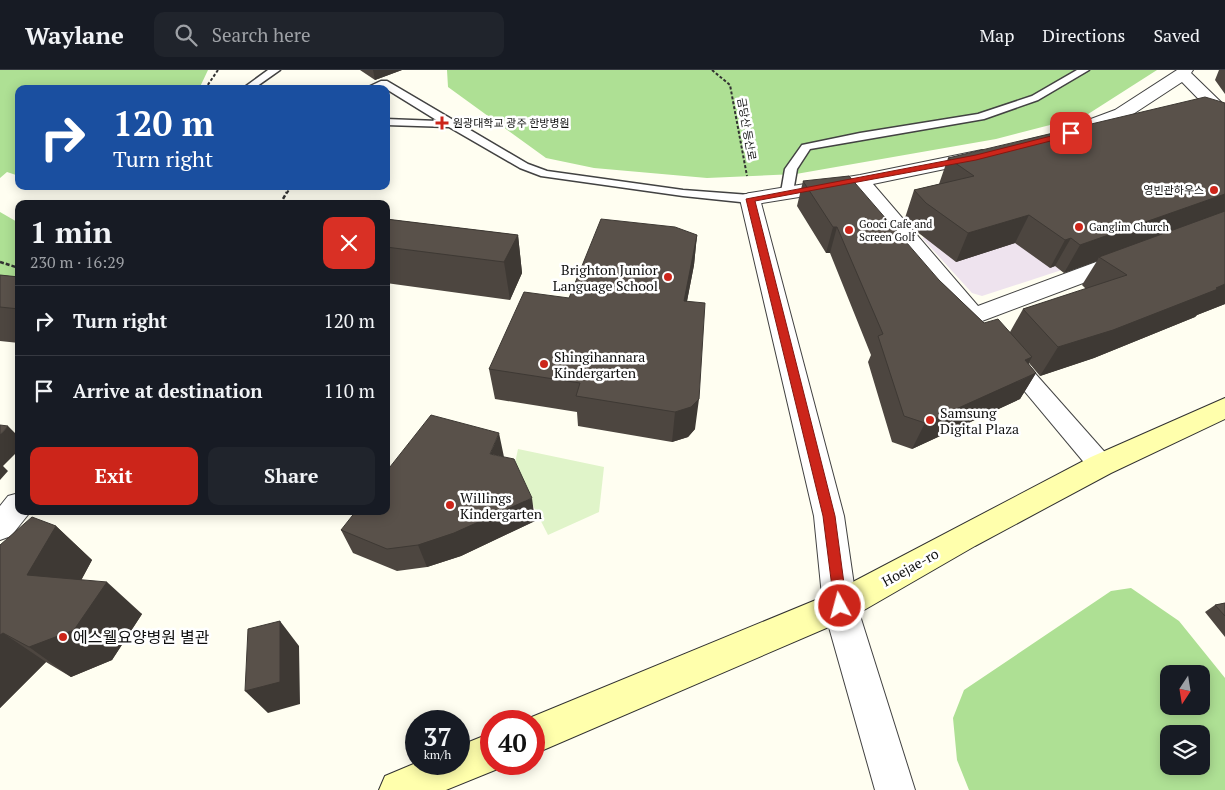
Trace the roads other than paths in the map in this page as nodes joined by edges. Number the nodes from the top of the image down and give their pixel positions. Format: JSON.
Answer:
{"nodes":[{"id":1,"x":276,"y":70,"type":"edge"},
{"id":2,"x":1084,"y":70,"type":"edge"},
{"id":3,"x":1184,"y":72,"type":"edge"},
{"id":4,"x":251,"y":85,"type":"edge"},
{"id":5,"x":390,"y":87,"type":"edge"},
{"id":6,"x":1225,"y":116,"type":"edge"},
{"id":7,"x":390,"y":122,"type":"edge"},
{"id":8,"x":451,"y":124,"type":"junction"},
{"id":9,"x":1052,"y":138,"type":"edge"},
{"id":10,"x":995,"y":153,"type":"edge"},
{"id":11,"x":860,"y":180,"type":"junction"},
{"id":12,"x":787,"y":192,"type":"junction"},
{"id":13,"x":750,"y":199,"type":"junction"},
{"id":14,"x":1141,"y":253,"type":"edge"},
{"id":15,"x":985,"y":329,"type":"junction"},
{"id":16,"x":1225,"y":408,"type":"edge"},
{"id":17,"x":1101,"y":465,"type":"junction"},
{"id":18,"x":15,"y":510,"type":"edge"},
{"id":19,"x":0,"y":527,"type":"edge"},
{"id":20,"x":840,"y":606,"type":"junction"},
{"id":21,"x":545,"y":729,"type":"edge"},
{"id":22,"x":480,"y":757,"type":"edge"},
{"id":23,"x":399,"y":790,"type":"edge"},
{"id":24,"x":895,"y":790,"type":"edge"}],
"edges":[{"from":1,"to":4,"type":"lane"},
{"from":2,"to":12,"type":"lane"},
{"from":3,"to":6,"type":"street"},
{"from":3,"to":9,"type":"street"},
{"from":5,"to":8,"type":"lane"},
{"from":7,"to":8,"type":"lane"},
{"from":8,"to":13,"type":"lane"},
{"from":10,"to":11,"type":"street"},
{"from":11,"to":12,"type":"street"},
{"from":11,"to":15,"type":"street"},
{"from":12,"to":13,"type":"street"},
{"from":13,"to":20,"type":"street"},
{"from":14,"to":15,"type":"street"},
{"from":15,"to":17,"type":"street"},
{"from":16,"to":17,"type":"main road","name":"Hoejae-ro"},
{"from":17,"to":20,"type":"main road","name":"Hoejae-ro"},
{"from":18,"to":19,"type":"street"},
{"from":20,"to":21,"type":"main road","name":"Hoejae-ro"},
{"from":20,"to":24,"type":"street"},
{"from":22,"to":23,"type":"main road"}]}
